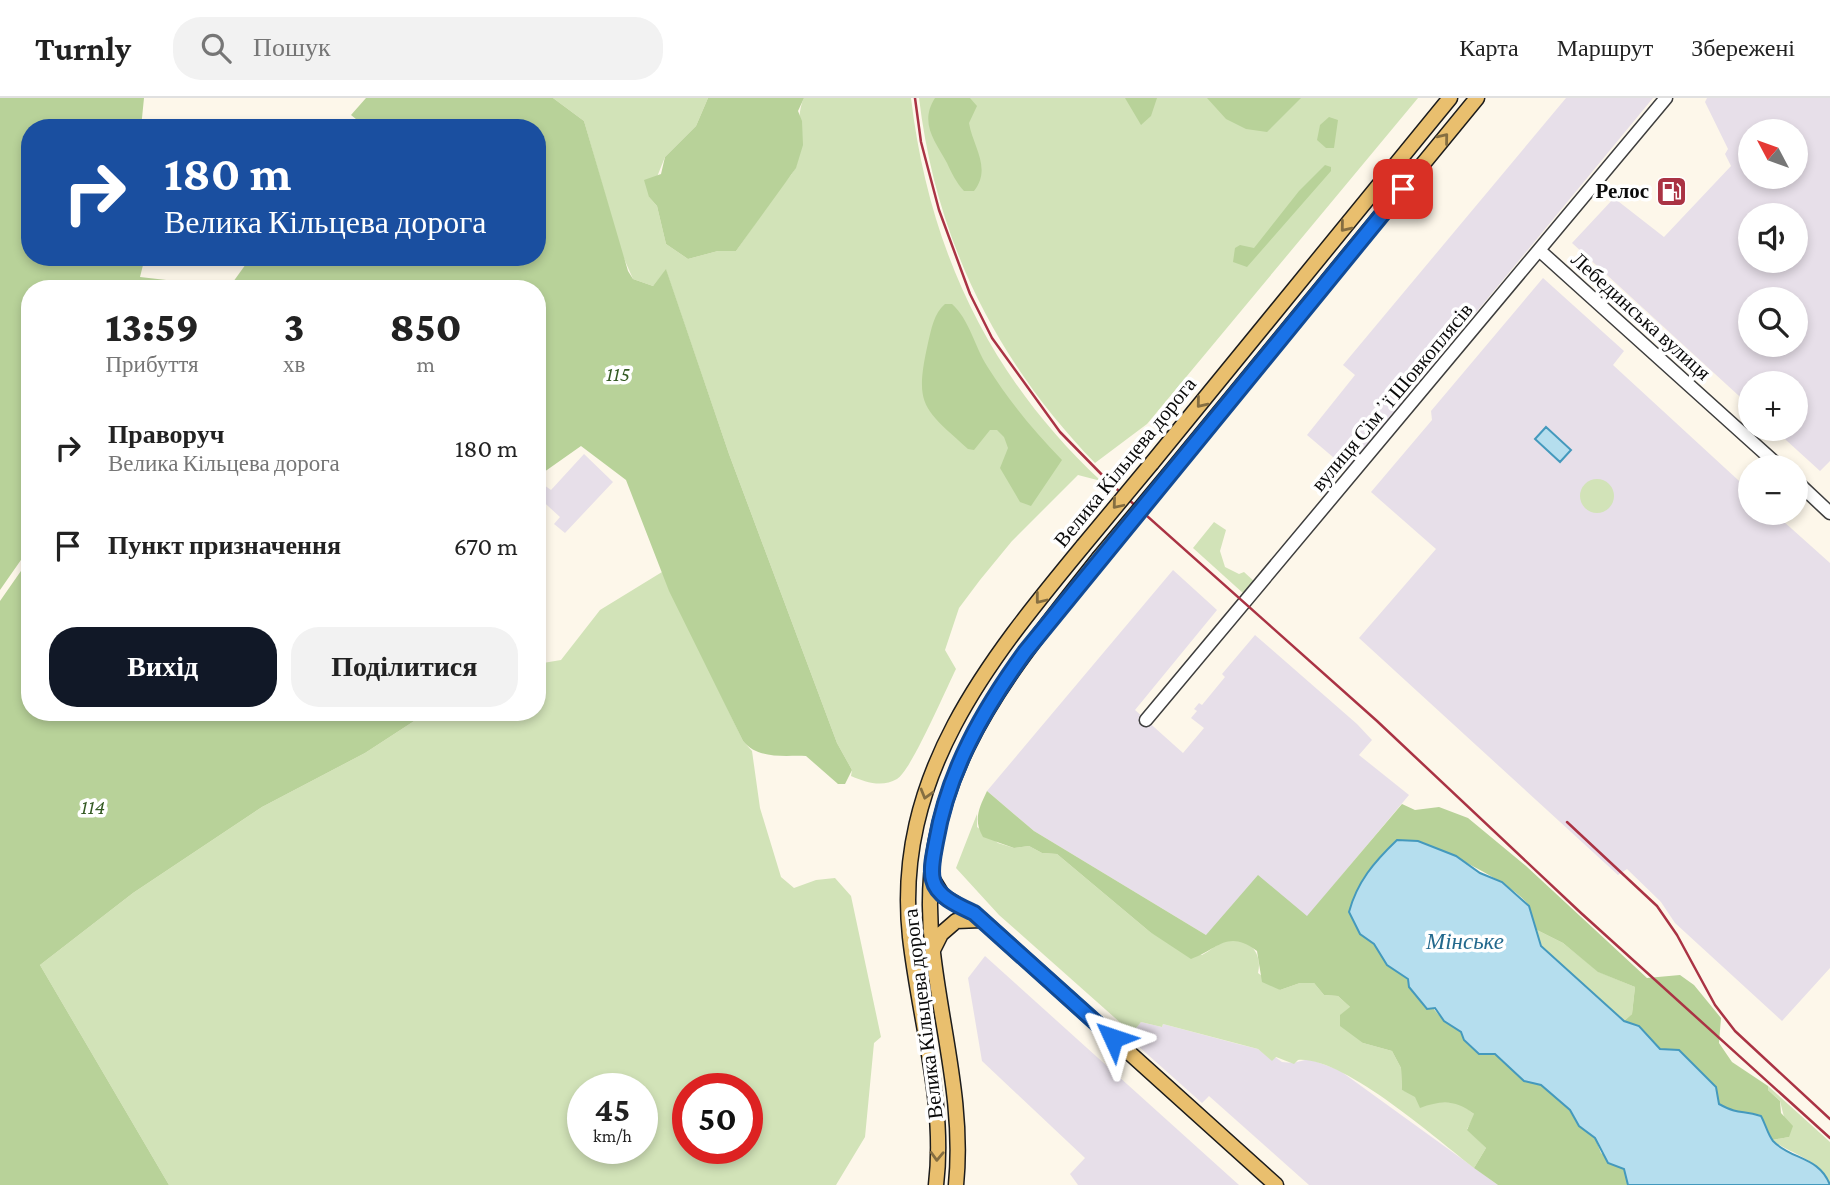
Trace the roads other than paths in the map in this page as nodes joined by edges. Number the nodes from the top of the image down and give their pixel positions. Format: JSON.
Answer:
{"nodes":[{"id":1,"x":1450,"y":98,"type":"edge"},
{"id":2,"x":1477,"y":98,"type":"edge"},
{"id":3,"x":1666,"y":98,"type":"edge"},
{"id":4,"x":1539,"y":250,"type":"junction"},
{"id":5,"x":1767,"y":455,"type":"edge"},
{"id":6,"x":1808,"y":492,"type":"edge"},
{"id":7,"x":1830,"y":513,"type":"edge"},
{"id":8,"x":1146,"y":720,"type":"dead end"},
{"id":9,"x":932,"y":878,"type":"junction"},
{"id":10,"x":982,"y":920,"type":"junction"},
{"id":11,"x":933,"y":951,"type":"junction"},
{"id":12,"x":936,"y":1185,"type":"edge"},
{"id":13,"x":956,"y":1185,"type":"edge"},
{"id":14,"x":1276,"y":1185,"type":"edge"}],
"edges":[{"from":1,"to":12,"type":"main road","name":"Велика Кільцева дорога","one_way":true,"bridge":true},
{"from":9,"to":2,"type":"main road","name":"Велика Кільцева дорога","one_way":true,"bridge":true},
{"from":3,"to":4,"type":"street","name":"вулиця Сімʼї Шовкоплясів"},
{"from":4,"to":5,"type":"street","name":"Лебединська вулиця"},
{"from":4,"to":8,"type":"street","name":"вулиця Сімʼї Шовкоплясів"},
{"from":6,"to":7,"type":"street"},
{"from":9,"to":10,"type":"main road"},
{"from":9,"to":11,"type":"main road","name":"Велика Кільцева дорога"},
{"from":10,"to":11,"type":"main road"},
{"from":10,"to":14,"type":"main road"},
{"from":11,"to":13,"type":"main road","name":"Велика Кільцева дорога"}]}
